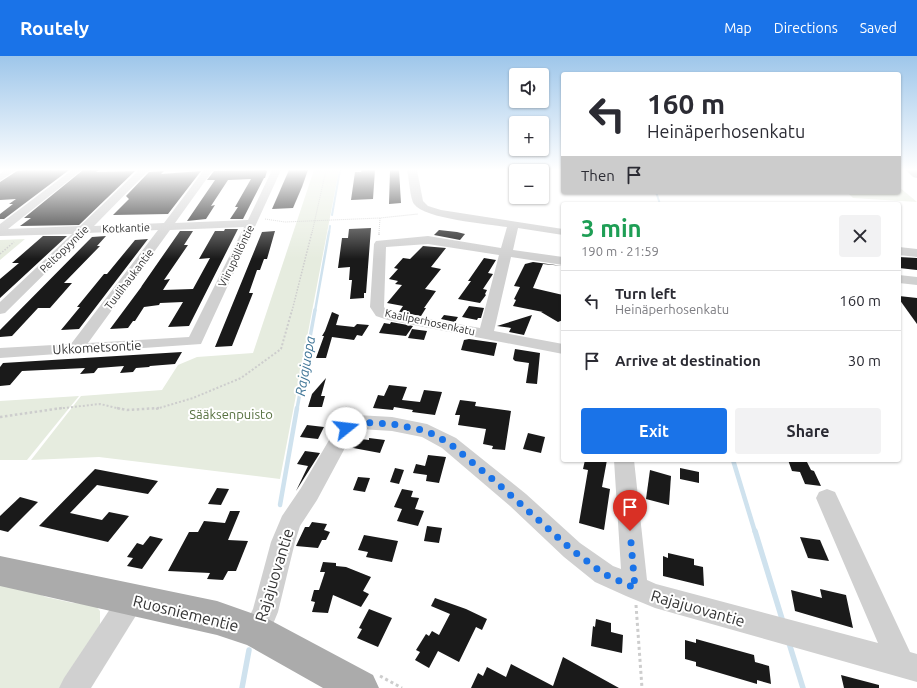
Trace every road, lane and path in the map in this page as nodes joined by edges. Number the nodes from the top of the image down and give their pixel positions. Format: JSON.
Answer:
{"nodes":[{"id":1,"x":40,"y":199,"type":"edge"},
{"id":2,"x":115,"y":199,"type":"edge"},
{"id":3,"x":188,"y":199,"type":"edge"},
{"id":4,"x":263,"y":199,"type":"edge"},
{"id":5,"x":417,"y":199,"type":"edge"},
{"id":6,"x":380,"y":218,"type":"dead end"},
{"id":7,"x":252,"y":223,"type":"junction"},
{"id":8,"x":513,"y":225,"type":"junction"},
{"id":9,"x":168,"y":227,"type":"junction"},
{"id":10,"x":0,"y":230,"type":"edge"},
{"id":11,"x":83,"y":230,"type":"junction"},
{"id":12,"x":26,"y":232,"type":"junction"},
{"id":13,"x":561,"y":232,"type":"edge"},
{"id":14,"x":0,"y":233,"type":"edge"},
{"id":15,"x":380,"y":244,"type":"junction"},
{"id":16,"x":901,"y":251,"type":"edge"},
{"id":17,"x":507,"y":252,"type":"junction"},
{"id":18,"x":917,"y":253,"type":"edge"},
{"id":19,"x":0,"y":254,"type":"edge"},
{"id":20,"x":561,"y":261,"type":"edge"},
{"id":21,"x":901,"y":279,"type":"edge"},
{"id":22,"x":917,"y":281,"type":"edge"},
{"id":23,"x":0,"y":310,"type":"edge"},
{"id":24,"x":486,"y":334,"type":"junction"},
{"id":25,"x":195,"y":341,"type":"joint"},
{"id":26,"x":76,"y":348,"type":"junction"},
{"id":27,"x":561,"y":350,"type":"edge"},
{"id":28,"x":0,"y":353,"type":"edge"},
{"id":29,"x":624,"y":462,"type":"edge"},
{"id":30,"x":827,"y":498,"type":"dead end"},
{"id":31,"x":0,"y":571,"type":"edge"},
{"id":32,"x":635,"y":588,"type":"junction"},
{"id":33,"x":131,"y":600,"type":"junction"},
{"id":34,"x":256,"y":631,"type":"junction"},
{"id":35,"x":909,"y":666,"type":"edge"},
{"id":36,"x":74,"y":688,"type":"edge"},
{"id":37,"x":360,"y":688,"type":"edge"},
{"id":38,"x":642,"y":688,"type":"edge"}],
"edges":[{"from":1,"to":10,"type":"street"},
{"from":2,"to":11,"type":"street","name":"Peltopyyntie"},
{"from":3,"to":9,"type":"street","name":"Tuulihaukantie"},
{"from":4,"to":7,"type":"street","name":"Viirupöllöntie"},
{"from":5,"to":8,"type":"street"},
{"from":6,"to":15,"type":"path"},
{"from":7,"to":9,"type":"street","name":"Kotkantie"},
{"from":7,"to":25,"type":"street","name":"Viirupöllöntie"},
{"from":8,"to":13,"type":"street"},
{"from":8,"to":17,"type":"street"},
{"from":9,"to":11,"type":"street","name":"Kotkantie"},
{"from":9,"to":26,"type":"street","name":"Tuulihaukantie"},
{"from":11,"to":12,"type":"street","name":"Kotkantie"},
{"from":11,"to":23,"type":"street","name":"Peltopyyntie"},
{"from":12,"to":14,"type":"street","name":"Kotkantie"},
{"from":12,"to":19,"type":"path"},
{"from":15,"to":17,"type":"street"},
{"from":15,"to":24,"type":"street","name":"Kaaliperhosenkatu"},
{"from":16,"to":18,"type":"street"},
{"from":17,"to":20,"type":"street"},
{"from":17,"to":24,"type":"street"},
{"from":21,"to":22,"type":"street"},
{"from":24,"to":27,"type":"street","name":"Kaaliperhosenkatu"},
{"from":25,"to":26,"type":"street","name":"Ukkometsontie"},
{"from":26,"to":28,"type":"street","name":"Ukkometsontie"},
{"from":29,"to":32,"type":"street"},
{"from":30,"to":35,"type":"street"},
{"from":31,"to":33,"type":"main road","name":"Ruosniementie"},
{"from":32,"to":34,"type":"street","name":"Rajajuovantie"},
{"from":32,"to":35,"type":"street","name":"Rajajuovantie"},
{"from":32,"to":38,"type":"path"},
{"from":33,"to":34,"type":"main road","name":"Ruosniementie"},
{"from":33,"to":36,"type":"street"},
{"from":34,"to":37,"type":"main road","name":"Ruosniementie"}]}
